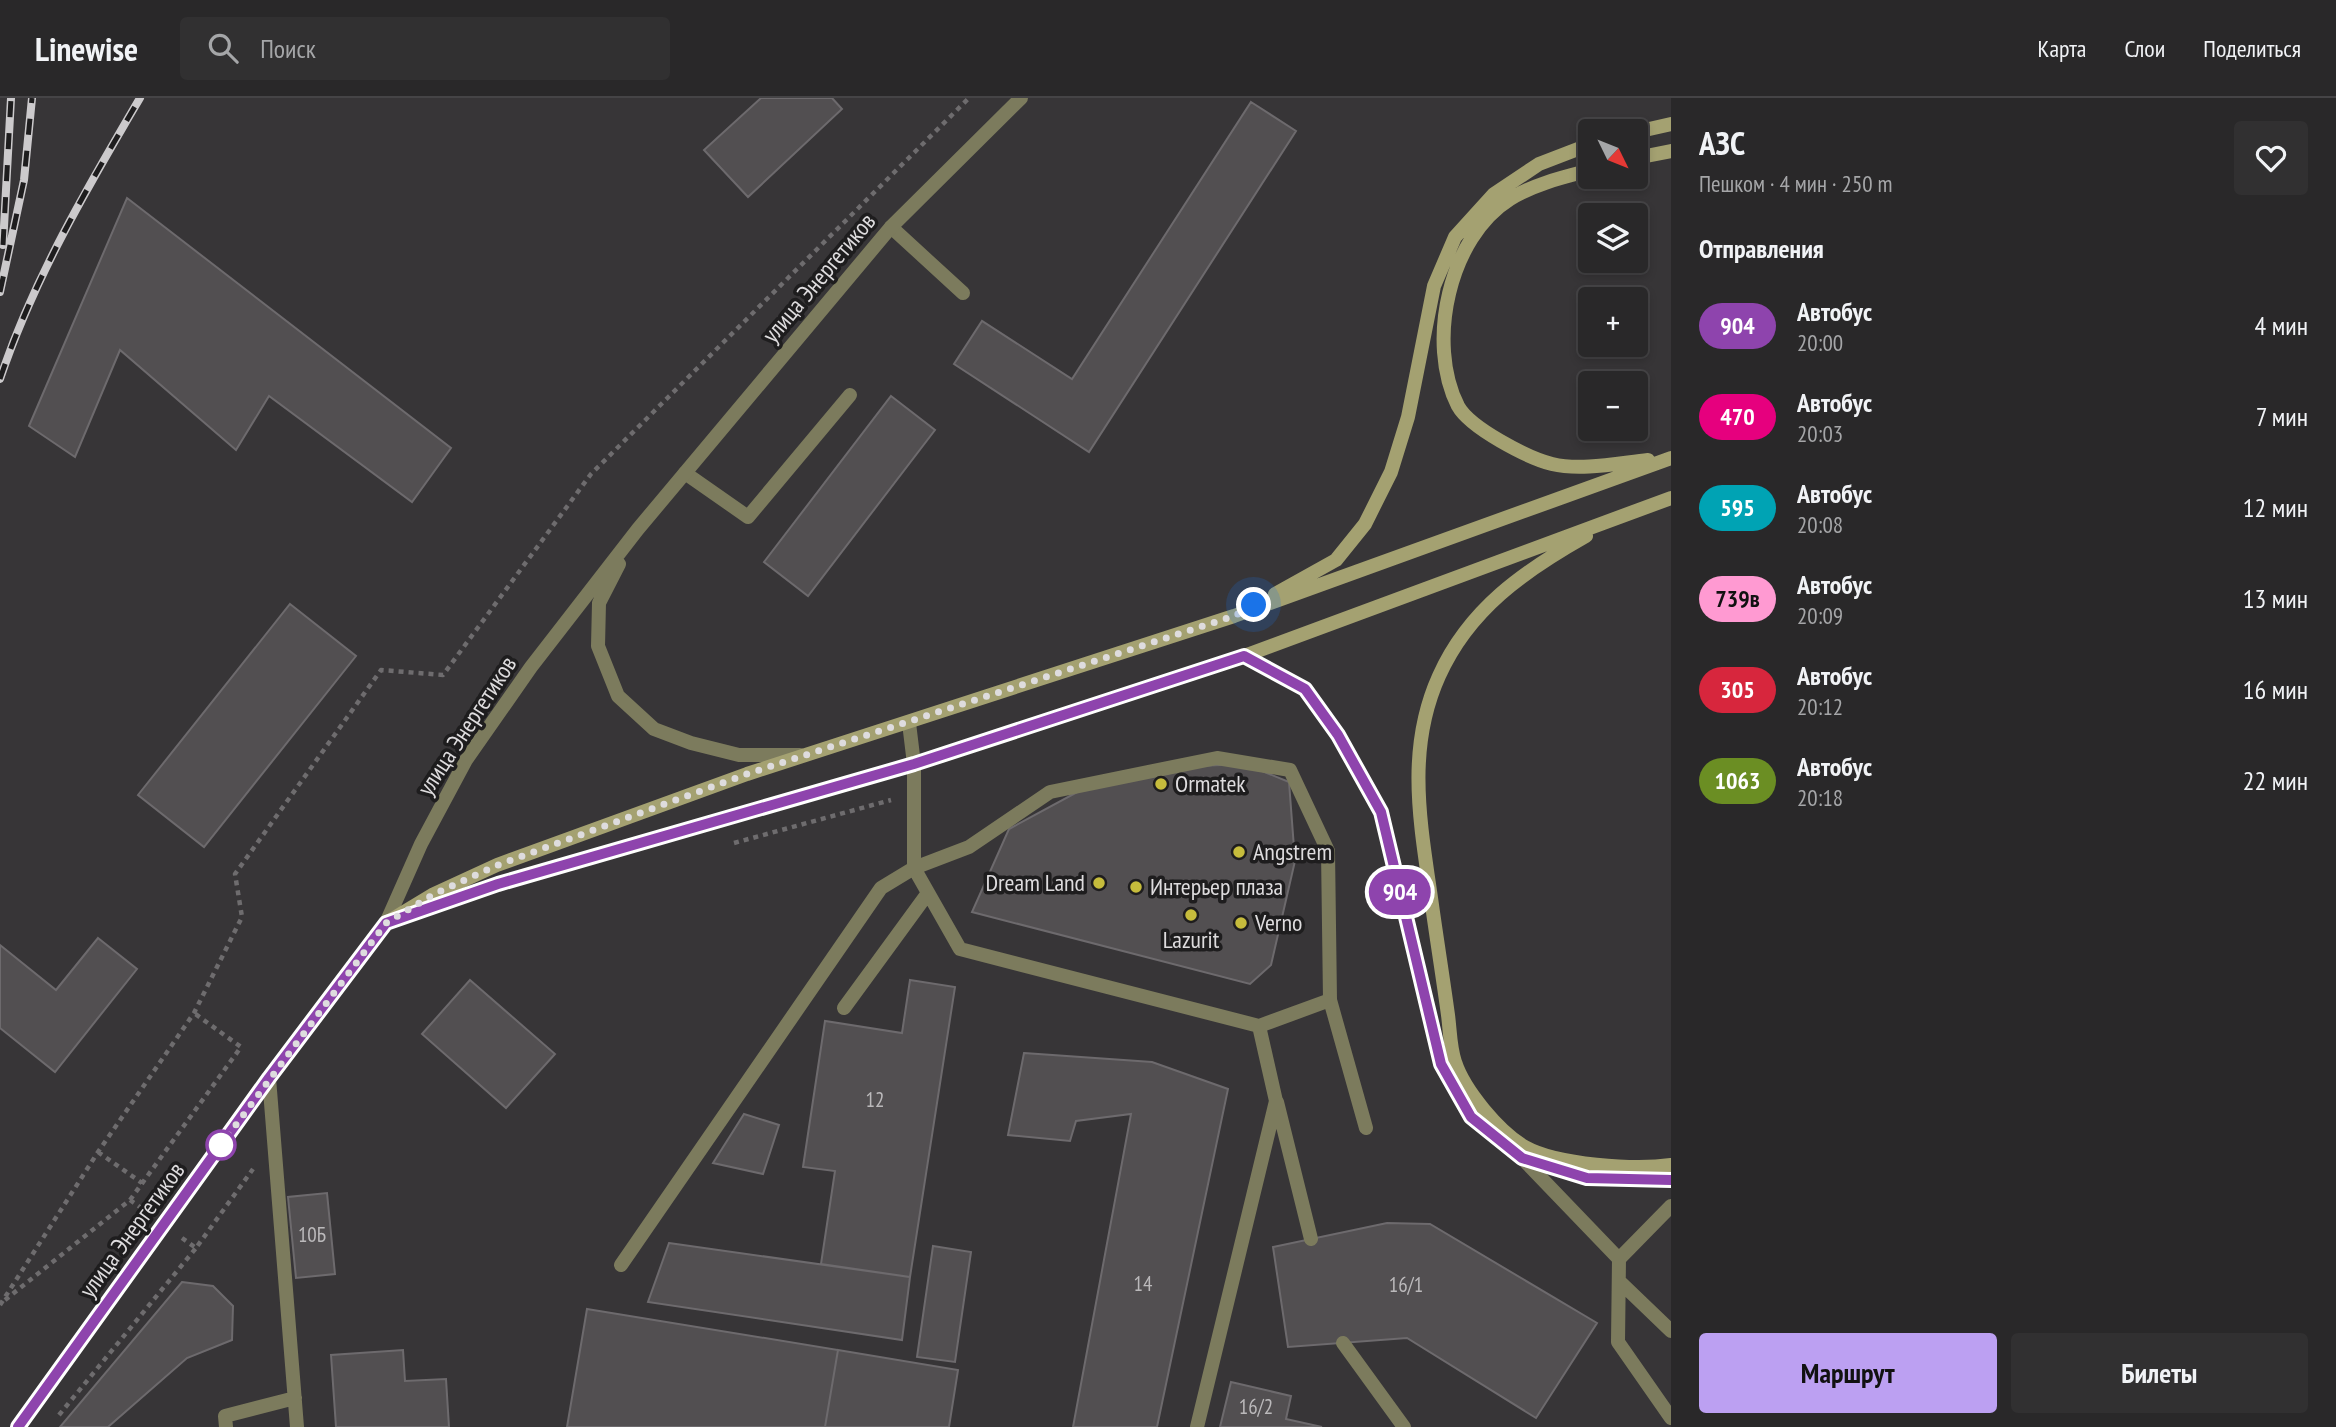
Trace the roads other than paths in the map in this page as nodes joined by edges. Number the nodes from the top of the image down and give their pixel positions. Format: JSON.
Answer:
{"nodes":[{"id":1,"x":1021,"y":98,"type":"edge"},
{"id":2,"x":1671,"y":124,"type":"edge"},
{"id":3,"x":1648,"y":129,"type":"edge"},
{"id":4,"x":1578,"y":149,"type":"edge"},
{"id":5,"x":1671,"y":151,"type":"edge"},
{"id":6,"x":1648,"y":156,"type":"edge"},
{"id":7,"x":1578,"y":173,"type":"edge"},
{"id":8,"x":891,"y":228,"type":"junction"},
{"id":9,"x":963,"y":293,"type":"dead end"},
{"id":10,"x":850,"y":395,"type":"dead end"},
{"id":11,"x":1669,"y":458,"type":"edge"},
{"id":12,"x":685,"y":473,"type":"junction"},
{"id":13,"x":1671,"y":498,"type":"edge"},
{"id":14,"x":1627,"y":513,"type":"junction"},
{"id":15,"x":638,"y":529,"type":"junction"},
{"id":16,"x":1234,"y":616,"type":"junction"},
{"id":17,"x":1244,"y":656,"type":"junction"},
{"id":18,"x":909,"y":723,"type":"junction"},
{"id":19,"x":814,"y":754,"type":"junction"},
{"id":20,"x":914,"y":764,"type":"junction"},
{"id":21,"x":914,"y":868,"type":"junction"},
{"id":22,"x":928,"y":892,"type":"junction"},
{"id":23,"x":386,"y":923,"type":"junction"},
{"id":24,"x":1329,"y":1000,"type":"junction"},
{"id":25,"x":844,"y":1008,"type":"dead end"},
{"id":26,"x":1259,"y":1026,"type":"junction"},
{"id":27,"x":269,"y":1078,"type":"junction"},
{"id":28,"x":1276,"y":1101,"type":"junction"},
{"id":29,"x":1366,"y":1128,"type":"dead end"},
{"id":30,"x":1522,"y":1158,"type":"junction"},
{"id":31,"x":1671,"y":1165,"type":"edge"},
{"id":32,"x":1671,"y":1180,"type":"edge"},
{"id":33,"x":1671,"y":1206,"type":"edge"},
{"id":34,"x":1311,"y":1239,"type":"dead end"},
{"id":35,"x":1619,"y":1259,"type":"junction"},
{"id":36,"x":621,"y":1265,"type":"dead end"},
{"id":37,"x":1619,"y":1281,"type":"junction"},
{"id":38,"x":1671,"y":1331,"type":"edge"},
{"id":39,"x":1343,"y":1342,"type":"dead end"},
{"id":40,"x":295,"y":1398,"type":"junction"},
{"id":41,"x":1671,"y":1420,"type":"edge"},
{"id":42,"x":18,"y":1427,"type":"edge"},
{"id":43,"x":226,"y":1427,"type":"edge"},
{"id":44,"x":298,"y":1427,"type":"edge"},
{"id":45,"x":1197,"y":1427,"type":"edge"},
{"id":46,"x":1404,"y":1427,"type":"edge"},
{"id":47,"x":1668,"y":1427,"type":"edge"}],
"edges":[{"from":1,"to":8,"type":"street","name":"улица Энергетиков"},
{"from":2,"to":3,"type":"main road"},
{"from":4,"to":16,"type":"main road"},
{"from":5,"to":6,"type":"main road"},
{"from":7,"to":11,"type":"main road"},
{"from":8,"to":9,"type":"street"},
{"from":8,"to":12,"type":"street","name":"улица Энергетиков"},
{"from":10,"to":12,"type":"street"},
{"from":11,"to":16,"type":"main road"},
{"from":12,"to":15,"type":"street","name":"улица Энергетиков"},
{"from":13,"to":14,"type":"main road"},
{"from":14,"to":17,"type":"main road"},
{"from":14,"to":31,"type":"main road"},
{"from":15,"to":19,"type":"street"},
{"from":15,"to":23,"type":"street","name":"улица Энергетиков"},
{"from":16,"to":18,"type":"main road"},
{"from":17,"to":20,"type":"main road"},
{"from":17,"to":30,"type":"main road"},
{"from":18,"to":19,"type":"main road"},
{"from":18,"to":20,"type":"street"},
{"from":19,"to":23,"type":"main road"},
{"from":20,"to":21,"type":"street"},
{"from":20,"to":23,"type":"main road"},
{"from":21,"to":22,"type":"street"},
{"from":21,"to":24,"type":"street"},
{"from":21,"to":36,"type":"street"},
{"from":22,"to":25,"type":"street"},
{"from":22,"to":26,"type":"street"},
{"from":23,"to":27,"type":"main road","name":"улица Энергетиков"},
{"from":24,"to":26,"type":"street"},
{"from":24,"to":29,"type":"street"},
{"from":26,"to":28,"type":"street"},
{"from":27,"to":40,"type":"street"},
{"from":27,"to":42,"type":"main road","name":"улица Энергетиков"},
{"from":28,"to":34,"type":"street"},
{"from":28,"to":45,"type":"street"},
{"from":30,"to":32,"type":"main road"},
{"from":30,"to":35,"type":"street"},
{"from":33,"to":35,"type":"street"},
{"from":35,"to":37,"type":"street"},
{"from":37,"to":38,"type":"street"},
{"from":37,"to":41,"type":"street"},
{"from":39,"to":46,"type":"street"},
{"from":40,"to":43,"type":"street"},
{"from":40,"to":44,"type":"street"},
{"from":41,"to":47,"type":"street"}]}
